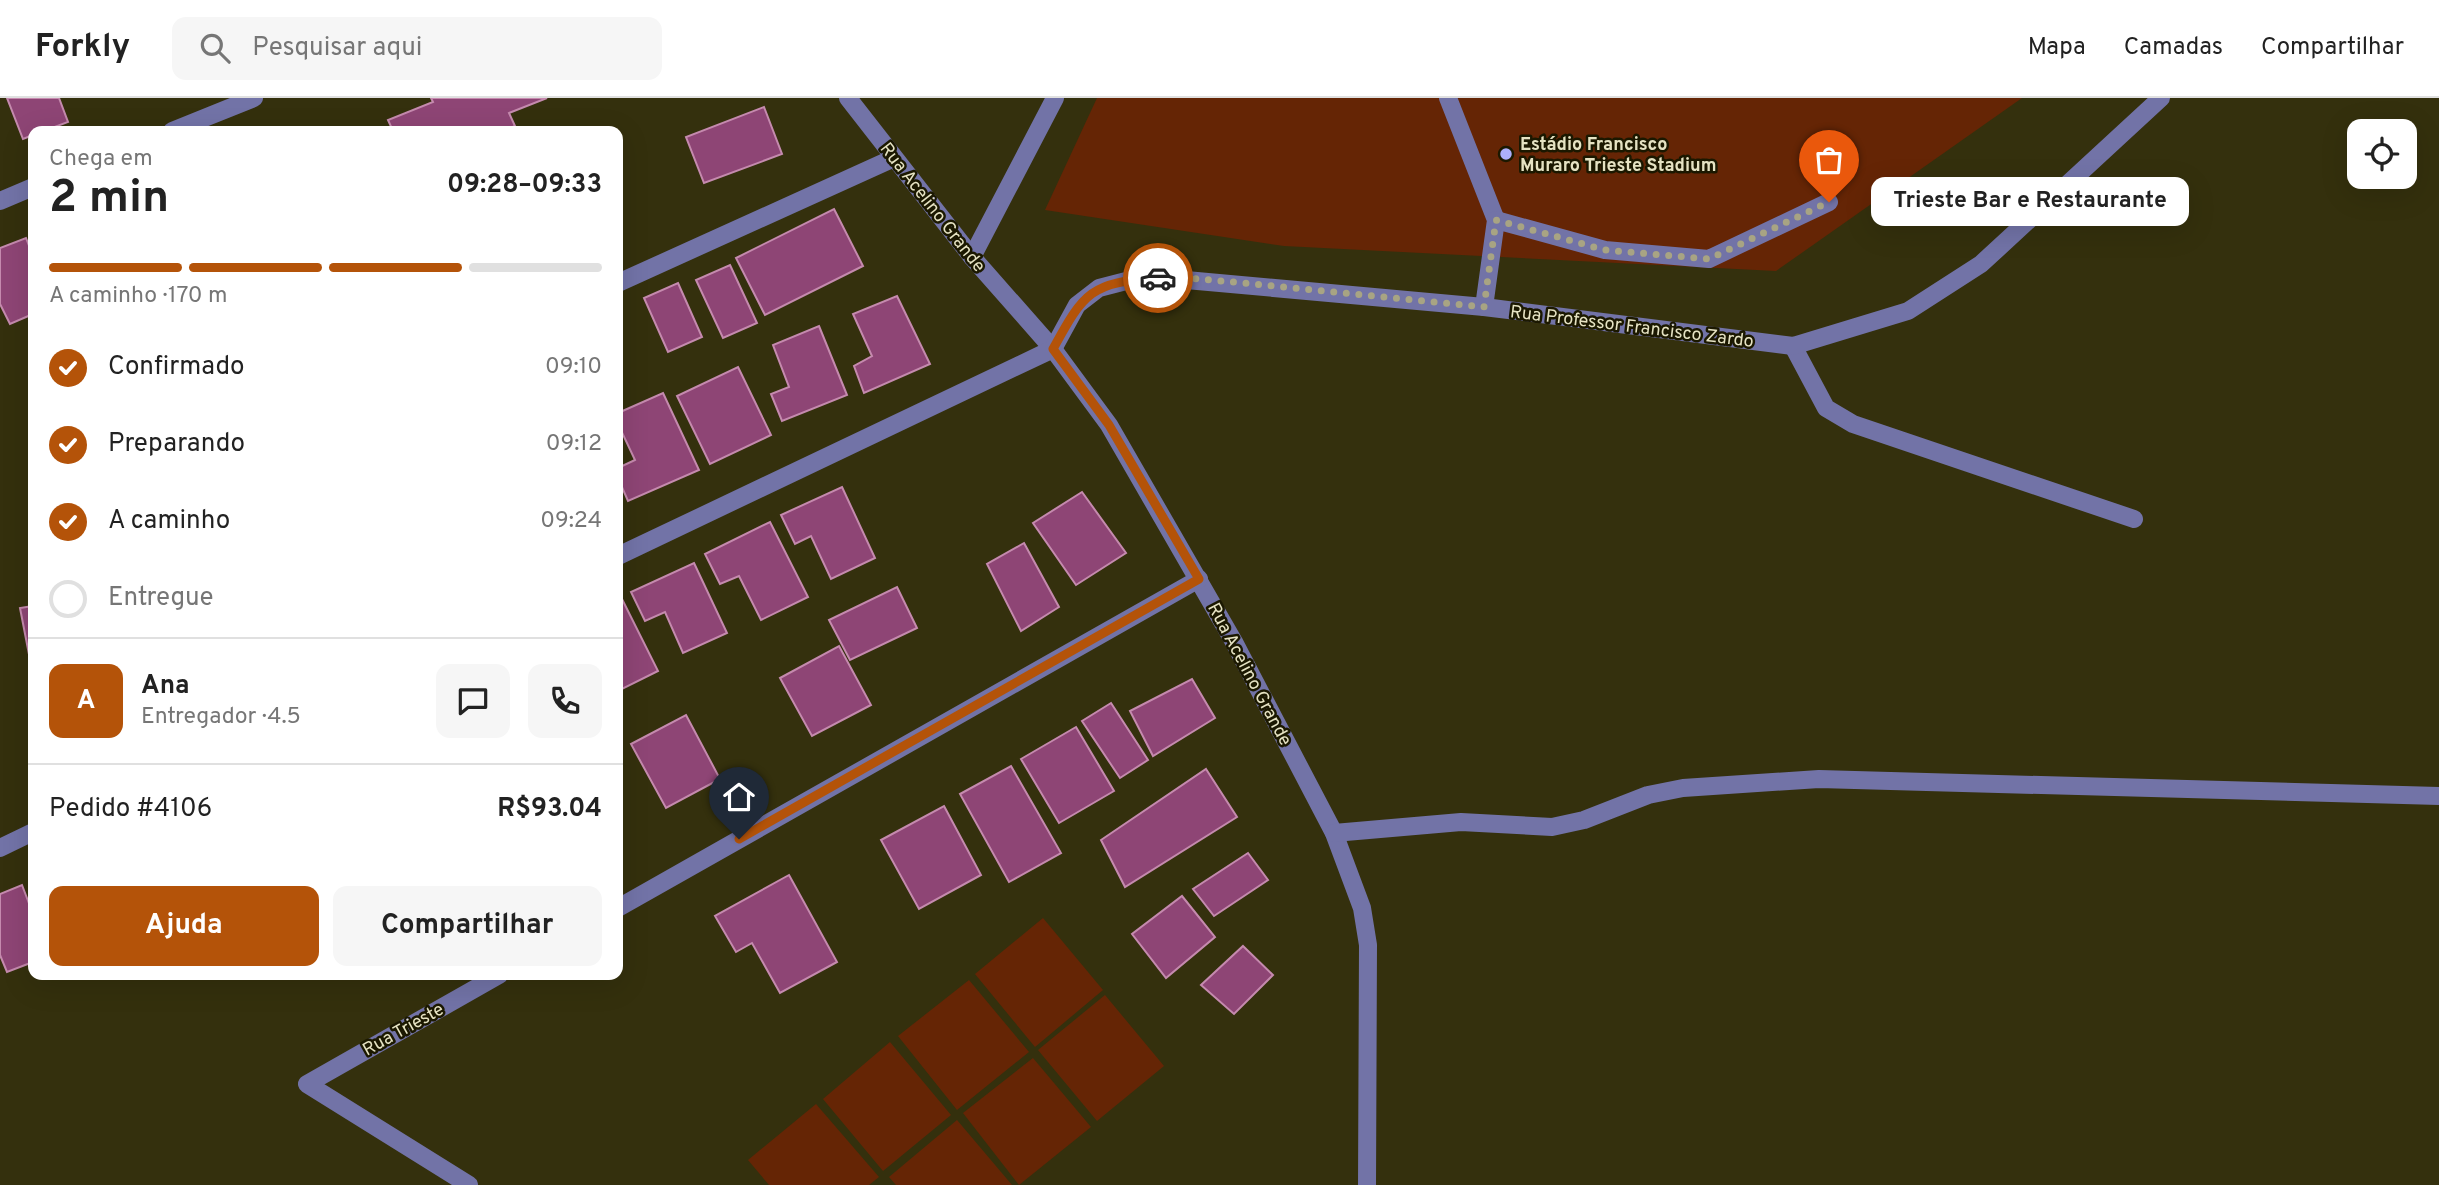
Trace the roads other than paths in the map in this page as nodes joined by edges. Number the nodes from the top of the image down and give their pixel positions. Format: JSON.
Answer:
{"nodes":[{"id":1,"x":254,"y":98,"type":"edge"},
{"id":2,"x":848,"y":98,"type":"edge"},
{"id":3,"x":1055,"y":98,"type":"edge"},
{"id":4,"x":1448,"y":98,"type":"edge"},
{"id":5,"x":2161,"y":98,"type":"edge"},
{"id":6,"x":184,"y":126,"type":"edge"},
{"id":7,"x":894,"y":158,"type":"junction"},
{"id":8,"x":28,"y":189,"type":"edge"},
{"id":9,"x":0,"y":201,"type":"edge"},
{"id":10,"x":1829,"y":202,"type":"dead end"},
{"id":11,"x":1496,"y":220,"type":"junction"},
{"id":12,"x":972,"y":257,"type":"junction"},
{"id":13,"x":623,"y":282,"type":"edge"},
{"id":14,"x":1484,"y":307,"type":"junction"},
{"id":15,"x":1793,"y":346,"type":"junction"},
{"id":16,"x":1053,"y":349,"type":"junction"},
{"id":17,"x":2134,"y":519,"type":"dead end"},
{"id":18,"x":623,"y":554,"type":"edge"},
{"id":19,"x":1199,"y":579,"type":"junction"},
{"id":20,"x":2439,"y":796,"type":"edge"},
{"id":21,"x":1334,"y":833,"type":"junction"},
{"id":22,"x":28,"y":834,"type":"edge"},
{"id":23,"x":0,"y":848,"type":"edge"},
{"id":24,"x":623,"y":905,"type":"edge"},
{"id":25,"x":490,"y":980,"type":"edge"},
{"id":26,"x":469,"y":1185,"type":"edge"},
{"id":27,"x":1367,"y":1185,"type":"edge"}],
"edges":[{"from":1,"to":6,"type":"street"},
{"from":2,"to":7,"type":"street","name":"Rua Acelino Grande"},
{"from":3,"to":12,"type":"street"},
{"from":4,"to":11,"type":"street"},
{"from":5,"to":15,"type":"street","name":"Rua Professor Francisco Zardo"},
{"from":7,"to":12,"type":"street","name":"Rua Acelino Grande"},
{"from":7,"to":13,"type":"street"},
{"from":8,"to":9,"type":"street"},
{"from":10,"to":11,"type":"street"},
{"from":11,"to":14,"type":"street"},
{"from":12,"to":16,"type":"street","name":"Rua Acelino Grande"},
{"from":14,"to":15,"type":"street","name":"Rua Professor Francisco Zardo"},
{"from":14,"to":16,"type":"street","name":"Rua Professor Francisco Zardo"},
{"from":15,"to":17,"type":"street"},
{"from":16,"to":18,"type":"street"},
{"from":16,"to":19,"type":"street","name":"Rua Acelino Grande"},
{"from":19,"to":21,"type":"street","name":"Rua Acelino Grande"},
{"from":19,"to":24,"type":"street"},
{"from":20,"to":21,"type":"street"},
{"from":21,"to":27,"type":"street","name":"Rua Acelino Grande"},
{"from":22,"to":23,"type":"street"},
{"from":25,"to":26,"type":"street","name":"Rua Trieste"}]}
